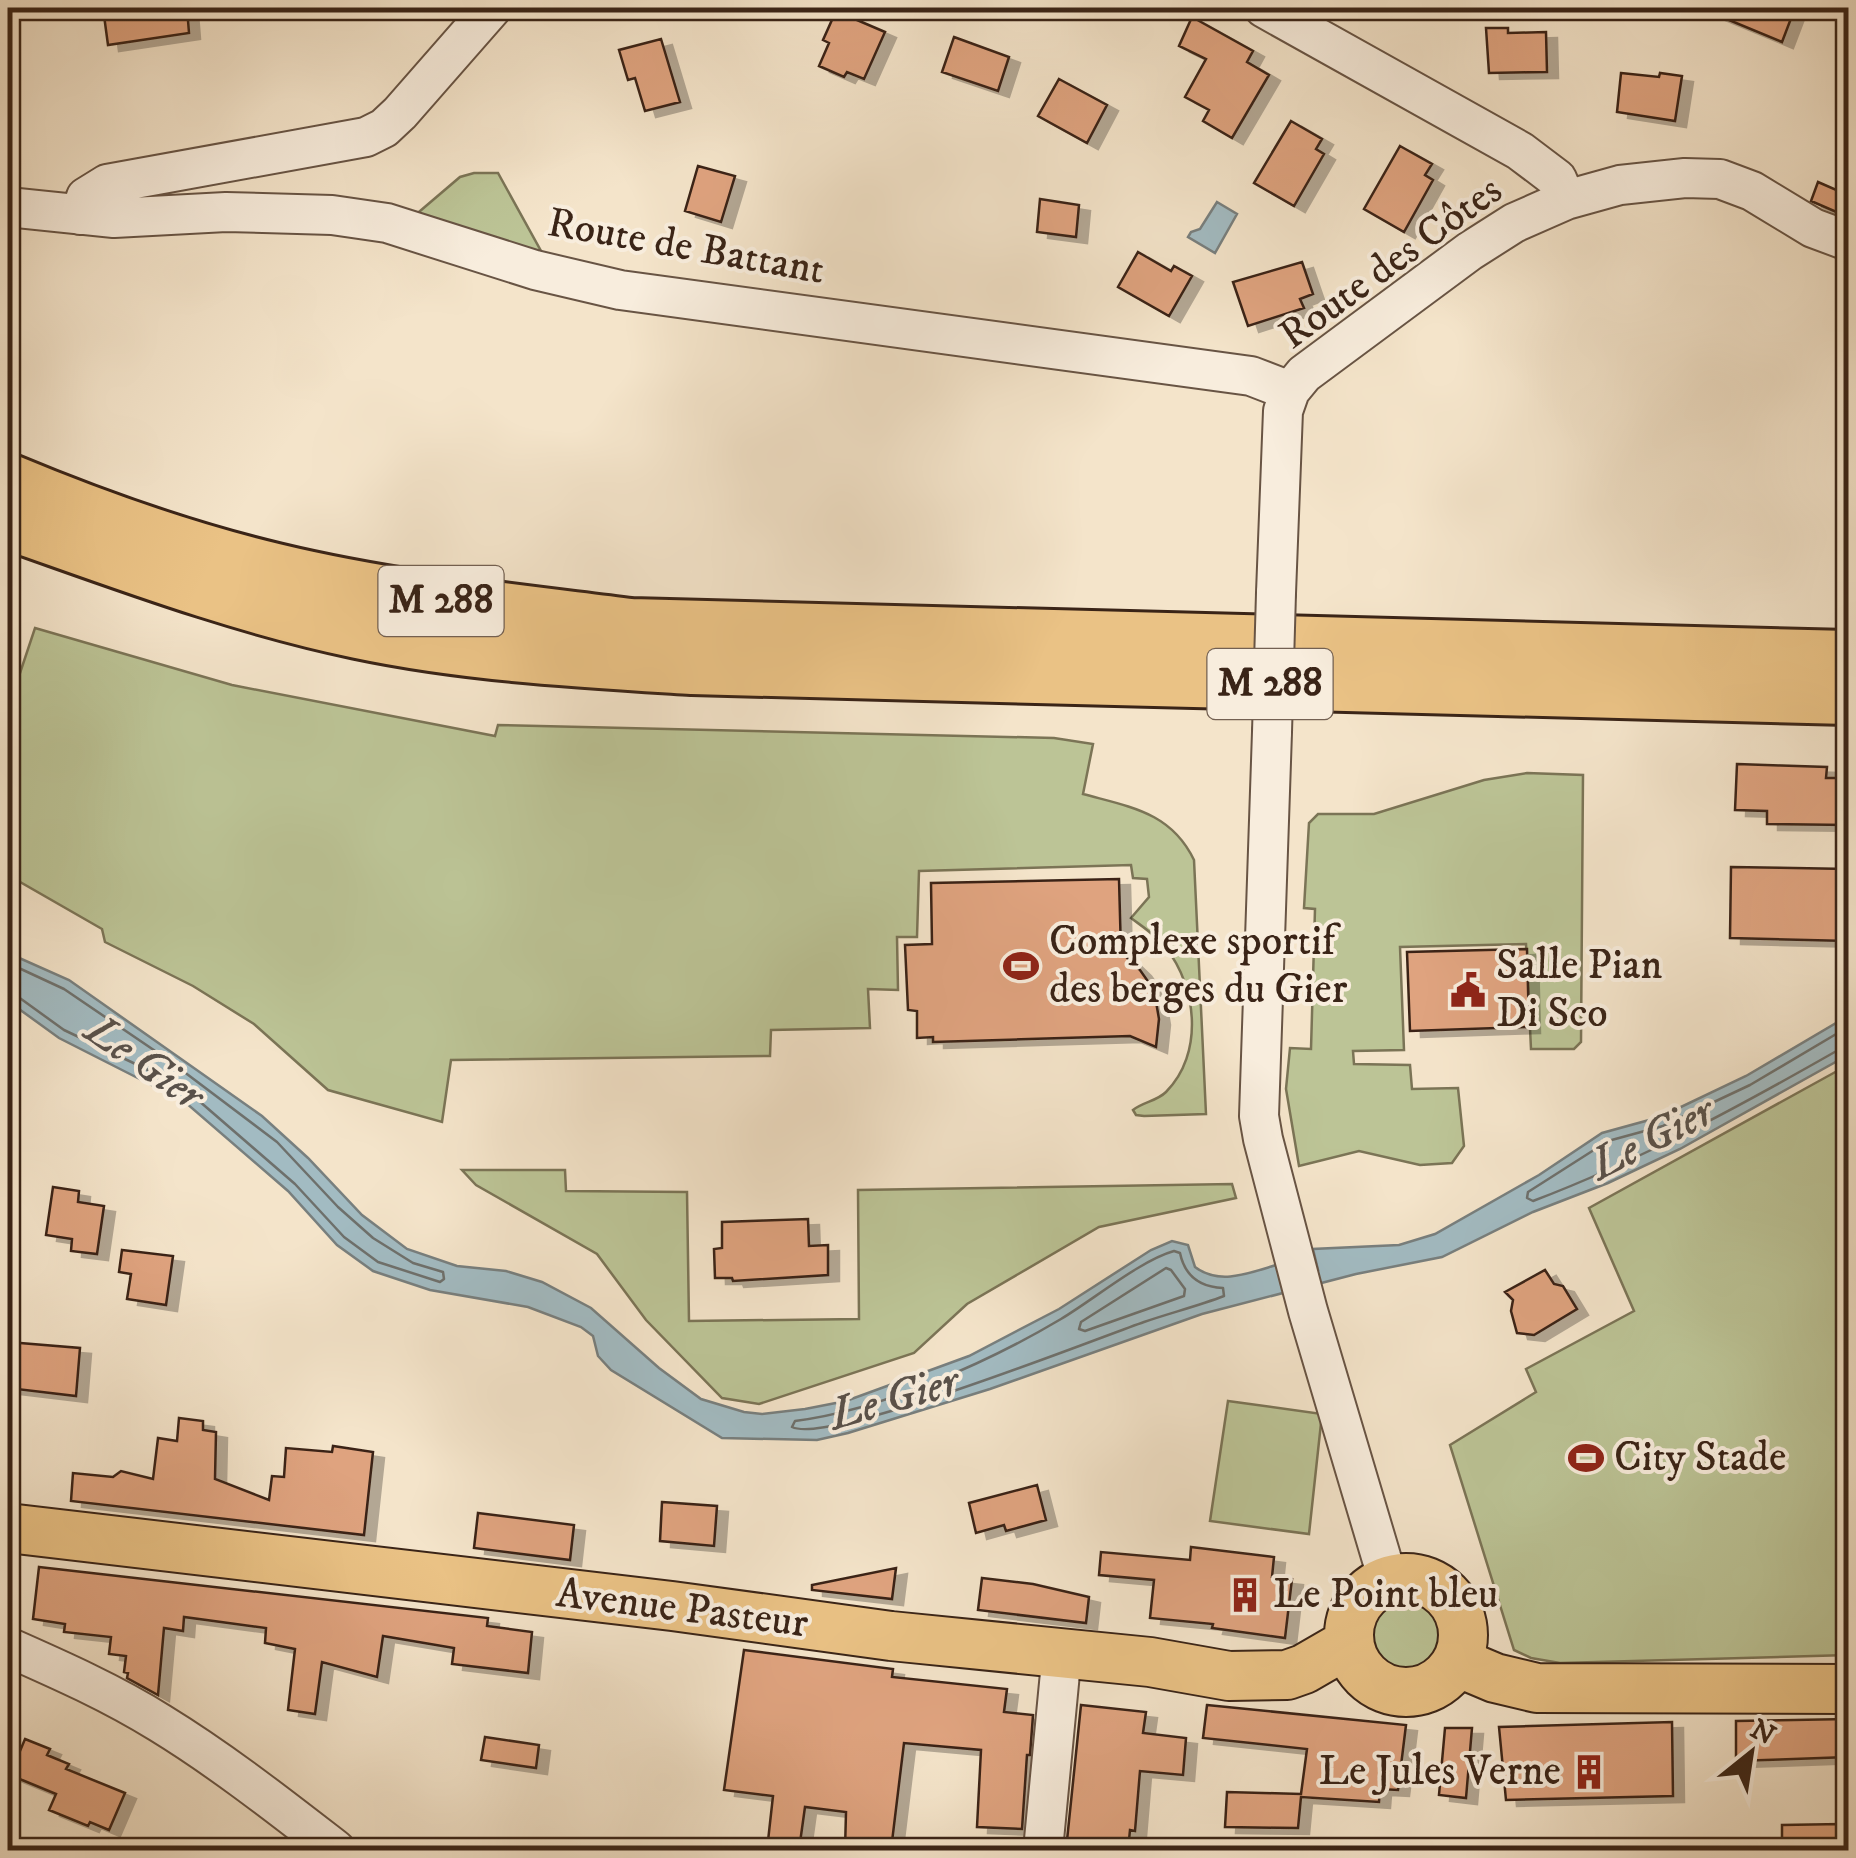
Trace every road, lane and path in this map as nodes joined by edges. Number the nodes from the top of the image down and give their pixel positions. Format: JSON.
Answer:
{"nodes":[{"id":1,"x":492,"y":8,"type":"edge"},
{"id":2,"x":1264,"y":8,"type":"edge"},
{"id":3,"x":1566,"y":200,"type":"junction"},
{"id":4,"x":8,"y":208,"type":"edge"},
{"id":5,"x":80,"y":215,"type":"junction"},
{"id":6,"x":1848,"y":241,"type":"edge"},
{"id":7,"x":1290,"y":392,"type":"junction"},
{"id":8,"x":8,"y":480,"type":"edge"},
{"id":9,"x":8,"y":524,"type":"edge"},
{"id":10,"x":1848,"y":657,"type":"edge"},
{"id":11,"x":1848,"y":698,"type":"edge"},
{"id":12,"x":8,"y":1528,"type":"edge"},
{"id":13,"x":1388,"y":1580,"type":"junction"},
{"id":14,"x":1350,"y":1643,"type":"junction"},
{"id":15,"x":8,"y":1647,"type":"edge"},
{"id":16,"x":1062,"y":1652,"type":"junction"},
{"id":17,"x":1457,"y":1662,"type":"junction"},
{"id":18,"x":1848,"y":1689,"type":"edge"},
{"id":19,"x":336,"y":1850,"type":"edge"},
{"id":20,"x":1042,"y":1850,"type":"edge"}],
"edges":[{"from":1,"to":5,"type":"street"},
{"from":2,"to":3,"type":"street"},
{"from":3,"to":6,"type":"street","name":"Route des Côtes"},
{"from":3,"to":7,"type":"street","name":"Route des Côtes"},
{"from":4,"to":5,"type":"street","name":"Route de Battant"},
{"from":5,"to":7,"type":"street","name":"Route de Battant"},
{"from":7,"to":13,"type":"street","name":"Route des Côtes","bridge":true},
{"from":8,"to":10,"type":"highway","number":"M 288"},
{"from":9,"to":11,"type":"highway","number":"M 288"},
{"from":12,"to":16,"type":"main road","name":"Avenue Pasteur"},
{"from":13,"to":14,"type":"main road"},
{"from":13,"to":17,"type":"main road"},
{"from":14,"to":16,"type":"main road","name":"Avenue Pasteur"},
{"from":14,"to":17,"type":"main road"},
{"from":15,"to":19,"type":"street"},
{"from":16,"to":20,"type":"street"},
{"from":17,"to":18,"type":"main road"}]}
